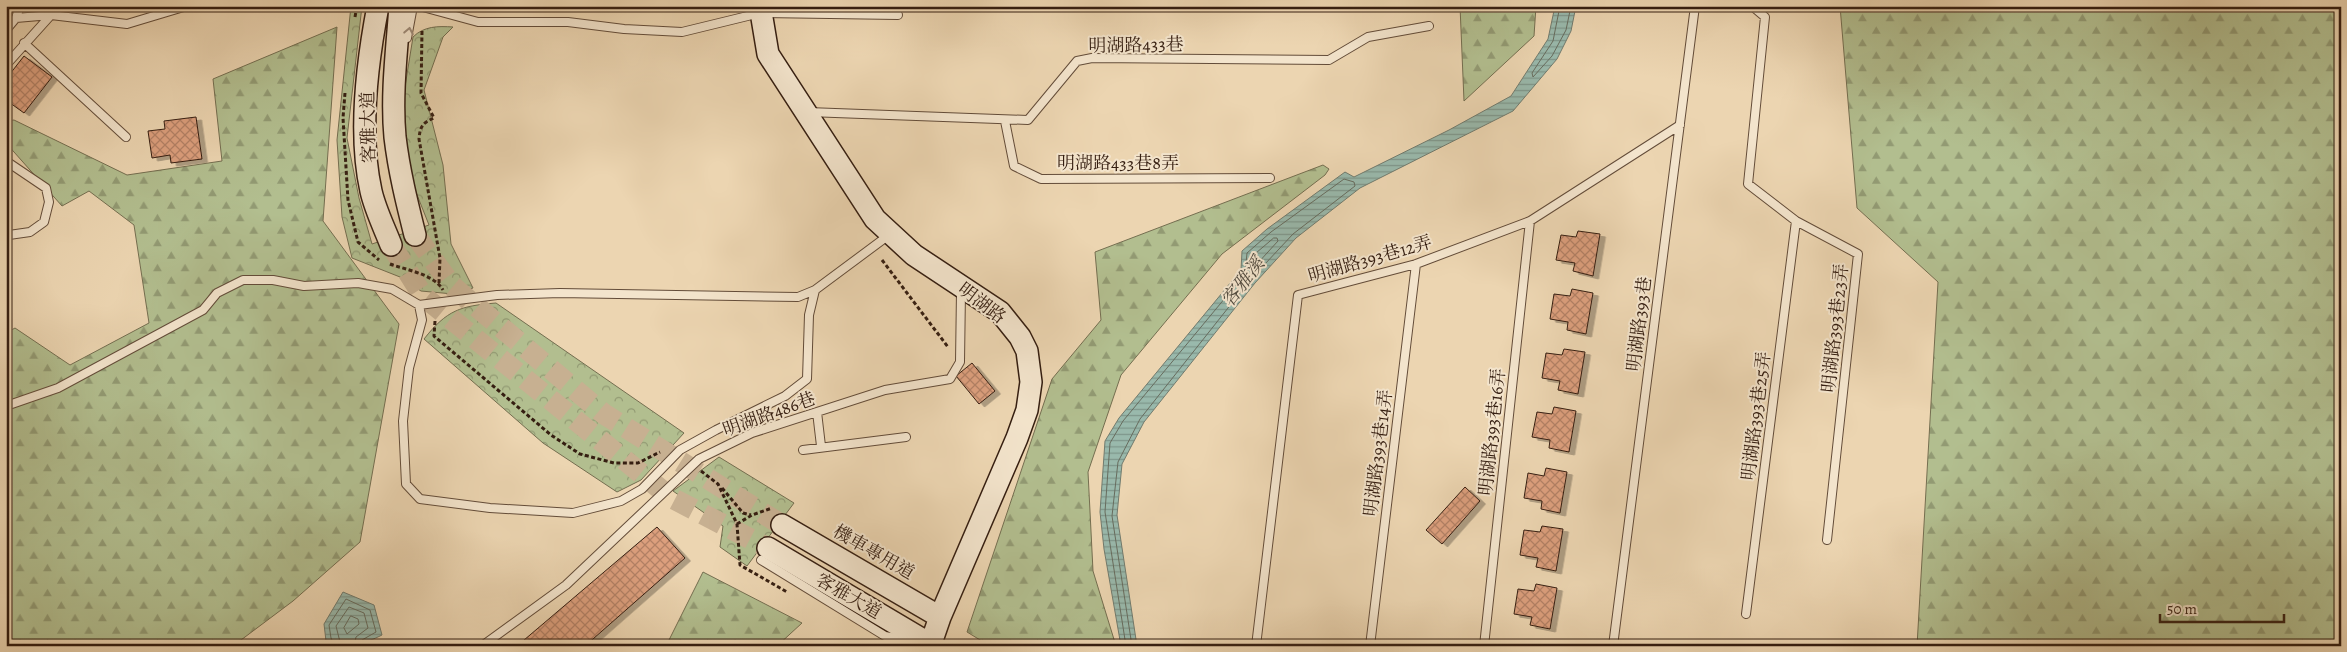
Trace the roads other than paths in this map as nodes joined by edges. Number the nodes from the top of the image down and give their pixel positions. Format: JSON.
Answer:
{"nodes":[{"id":1,"x":20,"y":6,"type":"edge"},
{"id":2,"x":187,"y":6,"type":"edge"},
{"id":3,"x":400,"y":6,"type":"edge"},
{"id":4,"x":413,"y":6,"type":"edge"},
{"id":5,"x":453,"y":6,"type":"edge"},
{"id":6,"x":1695,"y":6,"type":"edge"},
{"id":7,"x":1752,"y":6,"type":"edge"},
{"id":8,"x":423,"y":7,"type":"edge"},
{"id":9,"x":372,"y":10,"type":"edge"},
{"id":10,"x":760,"y":10,"type":"edge"},
{"id":11,"x":51,"y":14,"type":"junction"},
{"id":12,"x":452,"y":15,"type":"junction"},
{"id":13,"x":898,"y":15,"type":"dead end"},
{"id":14,"x":16,"y":18,"type":"junction"},
{"id":15,"x":1429,"y":26,"type":"dead end"},
{"id":16,"x":6,"y":30,"type":"edge"},
{"id":17,"x":24,"y":43,"type":"junction"},
{"id":18,"x":6,"y":65,"type":"edge"},
{"id":19,"x":804,"y":112,"type":"junction"},
{"id":20,"x":1005,"y":121,"type":"junction"},
{"id":21,"x":1680,"y":125,"type":"junction"},
{"id":22,"x":126,"y":137,"type":"dead end"},
{"id":23,"x":6,"y":161,"type":"edge"},
{"id":24,"x":1270,"y":178,"type":"dead end"},
{"id":25,"x":1796,"y":221,"type":"junction"},
{"id":26,"x":1530,"y":222,"type":"junction"},
{"id":27,"x":418,"y":230,"type":"joint"},
{"id":28,"x":890,"y":233,"type":"junction"},
{"id":29,"x":6,"y":238,"type":"edge"},
{"id":30,"x":387,"y":247,"type":"tunnel mouth"},
{"id":31,"x":1416,"y":264,"type":"junction"},
{"id":32,"x":962,"y":286,"type":"junction"},
{"id":33,"x":815,"y":290,"type":"junction"},
{"id":34,"x":419,"y":305,"type":"junction"},
{"id":35,"x":6,"y":406,"type":"edge"},
{"id":36,"x":817,"y":412,"type":"junction"},
{"id":37,"x":906,"y":437,"type":"dead end"},
{"id":38,"x":821,"y":446,"type":"junction"},
{"id":39,"x":803,"y":450,"type":"dead end"},
{"id":40,"x":783,"y":517,"type":"tunnel mouth"},
{"id":41,"x":1826,"y":540,"type":"dead end"},
{"id":42,"x":765,"y":554,"type":"tunnel mouth"},
{"id":43,"x":1746,"y":614,"type":"dead end"},
{"id":44,"x":940,"y":617,"type":"junction"},
{"id":45,"x":930,"y":645,"type":"edge"},
{"id":46,"x":482,"y":646,"type":"edge"},
{"id":47,"x":1256,"y":646,"type":"edge"},
{"id":48,"x":1370,"y":646,"type":"edge"},
{"id":49,"x":1484,"y":646,"type":"edge"},
{"id":50,"x":1613,"y":646,"type":"edge"}],
"edges":[{"from":1,"to":14,"type":"lane"},
{"from":2,"to":11,"type":"lane"},
{"from":3,"to":27,"type":"street","name":"客雅大道"},
{"from":27,"to":4,"type":"lane","one_way":true},
{"from":5,"to":12,"type":"lane"},
{"from":6,"to":21,"type":"lane","name":"明湖路393巷"},
{"from":7,"to":25,"type":"lane","name":"明湖路393巷23弄"},
{"from":8,"to":12,"type":"lane"},
{"from":9,"to":30,"type":"street","name":"客雅大道"},
{"from":10,"to":12,"type":"lane"},
{"from":10,"to":13,"type":"lane"},
{"from":10,"to":19,"type":"street","name":"明湖路"},
{"from":11,"to":14,"type":"lane"},
{"from":11,"to":17,"type":"lane"},
{"from":14,"to":16,"type":"lane"},
{"from":15,"to":20,"type":"lane","name":"明湖路433巷"},
{"from":17,"to":18,"type":"lane"},
{"from":17,"to":22,"type":"lane"},
{"from":19,"to":20,"type":"lane","name":"明湖路433巷"},
{"from":19,"to":28,"type":"street","name":"明湖路"},
{"from":20,"to":24,"type":"lane","name":"明湖路433巷8弄"},
{"from":21,"to":26,"type":"lane","name":"明湖路393巷12弄"},
{"from":21,"to":50,"type":"lane","name":"明湖路393巷"},
{"from":23,"to":29,"type":"lane"},
{"from":25,"to":41,"type":"lane","name":"明湖路393巷23弄"},
{"from":25,"to":43,"type":"lane","name":"明湖路393巷25弄"},
{"from":26,"to":31,"type":"lane","name":"明湖路393巷12弄"},
{"from":26,"to":49,"type":"lane","name":"明湖路393巷16弄"},
{"from":28,"to":32,"type":"street","name":"明湖路"},
{"from":28,"to":33,"type":"lane"},
{"from":31,"to":47,"type":"lane","name":"明湖路393巷12弄"},
{"from":31,"to":48,"type":"lane","name":"明湖路393巷14弄"},
{"from":32,"to":36,"type":"lane","name":"明湖路486巷"},
{"from":32,"to":44,"type":"street","name":"明湖路"},
{"from":33,"to":34,"type":"lane"},
{"from":33,"to":34,"type":"lane"},
{"from":34,"to":35,"type":"lane"},
{"from":36,"to":38,"type":"lane"},
{"from":36,"to":46,"type":"lane","name":"明湖路486巷"},
{"from":37,"to":38,"type":"lane"},
{"from":38,"to":39,"type":"lane"},
{"from":40,"to":44,"type":"street","name":"客雅大道"},
{"from":42,"to":45,"type":"street","name":"客雅大道"},
{"from":44,"to":45,"type":"street","name":"明湖路"}]}
